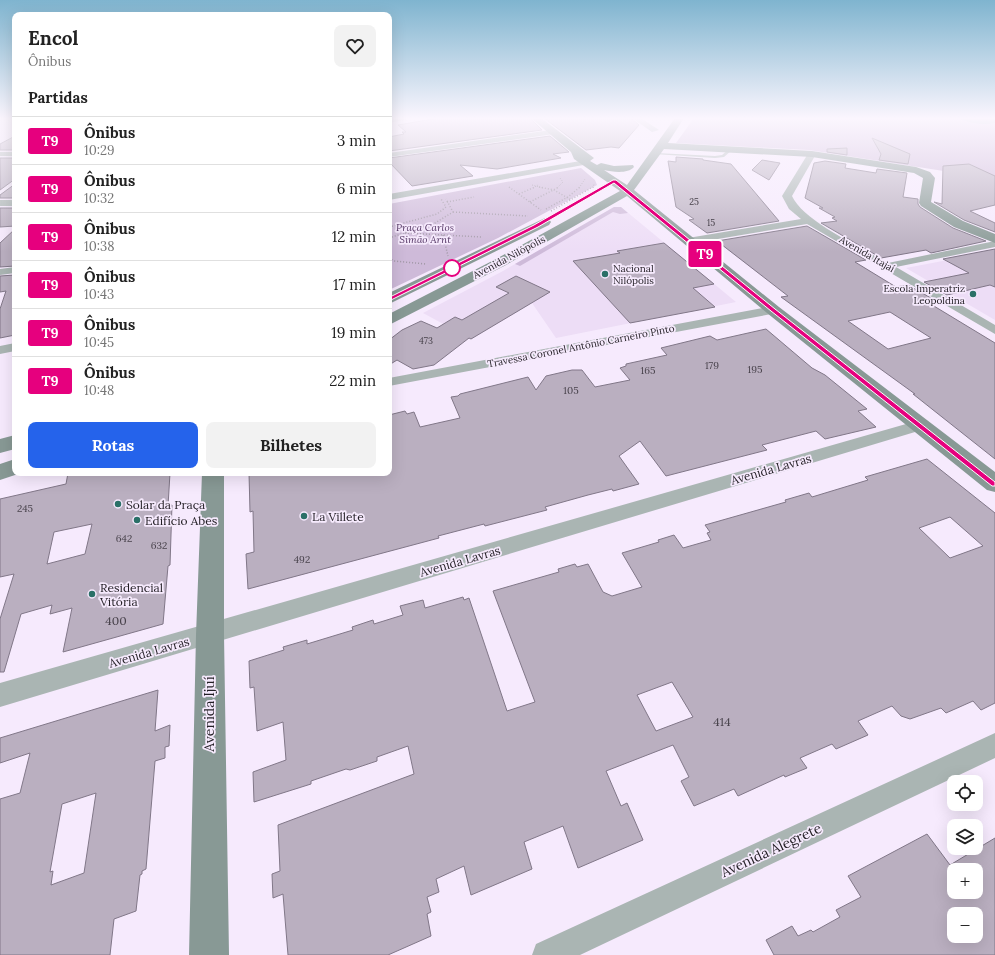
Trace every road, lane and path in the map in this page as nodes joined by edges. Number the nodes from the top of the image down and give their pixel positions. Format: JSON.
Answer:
{"nodes":[{"id":1,"x":583,"y":163,"type":"edge"},
{"id":2,"x":587,"y":163,"type":"edge"},
{"id":3,"x":595,"y":163,"type":"edge"},
{"id":4,"x":651,"y":163,"type":"edge"},
{"id":5,"x":807,"y":163,"type":"edge"},
{"id":6,"x":868,"y":163,"type":"edge"},
{"id":7,"x":601,"y":166,"type":"junction"},
{"id":8,"x":582,"y":175,"type":"dead end"},
{"id":9,"x":614,"y":181,"type":"junction"},
{"id":10,"x":563,"y":182,"type":"dead end"},
{"id":11,"x":504,"y":183,"type":"dead end"},
{"id":12,"x":530,"y":184,"type":"dead end"},
{"id":13,"x":538,"y":185,"type":"junction"},
{"id":14,"x":554,"y":190,"type":"junction"},
{"id":15,"x":628,"y":191,"type":"junction"},
{"id":16,"x":444,"y":194,"type":"dead end"},
{"id":17,"x":519,"y":194,"type":"junction"},
{"id":18,"x":392,"y":196,"type":"edge"},
{"id":19,"x":474,"y":197,"type":"dead end"},
{"id":20,"x":567,"y":198,"type":"junction"},
{"id":21,"x":435,"y":199,"type":"dead end"},
{"id":22,"x":571,"y":200,"type":"dead end"},
{"id":23,"x":447,"y":202,"type":"junction"},
{"id":24,"x":530,"y":202,"type":"junction"},
{"id":25,"x":0,"y":203,"type":"edge"},
{"id":26,"x":12,"y":203,"type":"edge"},
{"id":27,"x":453,"y":212,"type":"junction"},
{"id":28,"x":548,"y":213,"type":"junction"},
{"id":29,"x":528,"y":216,"type":"dead end"},
{"id":30,"x":809,"y":221,"type":"junction"},
{"id":31,"x":392,"y":226,"type":"edge"},
{"id":32,"x":405,"y":233,"type":"junction"},
{"id":33,"x":443,"y":235,"type":"junction"},
{"id":34,"x":481,"y":237,"type":"dead end"},
{"id":35,"x":392,"y":238,"type":"edge"},
{"id":36,"x":995,"y":239,"type":"edge"},
{"id":37,"x":688,"y":241,"type":"junction"},
{"id":38,"x":995,"y":244,"type":"edge"},
{"id":39,"x":392,"y":260,"type":"edge"},
{"id":40,"x":449,"y":260,"type":"dead end"},
{"id":41,"x":430,"y":264,"type":"dead end"},
{"id":42,"x":887,"y":266,"type":"junction"},
{"id":43,"x":12,"y":270,"type":"edge"},
{"id":44,"x":0,"y":272,"type":"edge"},
{"id":45,"x":392,"y":297,"type":"edge"},
{"id":46,"x":773,"y":310,"type":"junction"},
{"id":47,"x":392,"y":318,"type":"edge"},
{"id":48,"x":995,"y":330,"type":"edge"},
{"id":49,"x":12,"y":348,"type":"edge"},
{"id":50,"x":0,"y":350,"type":"edge"},
{"id":51,"x":392,"y":381,"type":"edge"},
{"id":52,"x":920,"y":425,"type":"junction"},
{"id":53,"x":12,"y":443,"type":"edge"},
{"id":54,"x":0,"y":446,"type":"edge"},
{"id":55,"x":12,"y":468,"type":"edge"},
{"id":56,"x":0,"y":472,"type":"edge"},
{"id":57,"x":214,"y":476,"type":"edge"},
{"id":58,"x":995,"y":484,"type":"edge"},
{"id":59,"x":210,"y":634,"type":"junction"},
{"id":60,"x":0,"y":695,"type":"edge"},
{"id":61,"x":995,"y":745,"type":"edge"},
{"id":62,"x":208,"y":955,"type":"edge"},
{"id":63,"x":547,"y":955,"type":"edge"}],
"edges":[{"from":1,"to":18,"type":"street"},
{"from":2,"to":9,"type":"street"},
{"from":3,"to":7,"type":"street"},
{"from":4,"to":15,"type":"street"},
{"from":5,"to":30,"type":"street","name":"Avenida Itajaí"},
{"from":6,"to":36,"type":"street"},
{"from":7,"to":9,"type":"street"},
{"from":7,"to":9,"type":"street"},
{"from":8,"to":20,"type":"path"},
{"from":9,"to":15,"type":"street"},
{"from":9,"to":15,"type":"street"},
{"from":10,"to":14,"type":"path"},
{"from":11,"to":17,"type":"path"},
{"from":12,"to":13,"type":"path"},
{"from":13,"to":14,"type":"path"},
{"from":13,"to":17,"type":"path"},
{"from":14,"to":20,"type":"path"},
{"from":14,"to":24,"type":"path"},
{"from":15,"to":37,"type":"street"},
{"from":15,"to":47,"type":"street","name":"Avenida Nilópolis"},
{"from":16,"to":23,"type":"path"},
{"from":17,"to":24,"type":"path"},
{"from":19,"to":23,"type":"path"},
{"from":20,"to":22,"type":"path"},
{"from":20,"to":28,"type":"path"},
{"from":21,"to":31,"type":"path"},
{"from":23,"to":27,"type":"path"},
{"from":24,"to":28,"type":"path"},
{"from":25,"to":26,"type":"street"},
{"from":27,"to":29,"type":"path"},
{"from":27,"to":32,"type":"path"},
{"from":28,"to":45,"type":"street","name":"Avenida Nilópolis"},
{"from":30,"to":37,"type":"street"},
{"from":30,"to":42,"type":"street","name":"Avenida Itajaí"},
{"from":32,"to":33,"type":"path"},
{"from":32,"to":35,"type":"path"},
{"from":33,"to":34,"type":"path"},
{"from":33,"to":40,"type":"path"},
{"from":37,"to":46,"type":"street"},
{"from":38,"to":42,"type":"street"},
{"from":39,"to":41,"type":"path"},
{"from":42,"to":48,"type":"street","name":"Avenida Itajaí"},
{"from":43,"to":44,"type":"street"},
{"from":46,"to":51,"type":"street","name":"Travessa Coronel Antônio Carneiro Pinto"},
{"from":46,"to":52,"type":"street"},
{"from":49,"to":50,"type":"street"},
{"from":52,"to":58,"type":"street"},
{"from":52,"to":59,"type":"street","name":"Avenida Lavras"},
{"from":53,"to":54,"type":"street"},
{"from":55,"to":56,"type":"street"},
{"from":57,"to":59,"type":"street","name":"Avenida Ijuí"},
{"from":59,"to":60,"type":"street","name":"Avenida Lavras"},
{"from":59,"to":62,"type":"street","name":"Avenida Ijuí"},
{"from":61,"to":63,"type":"street","name":"Avenida Alegrete"}]}
